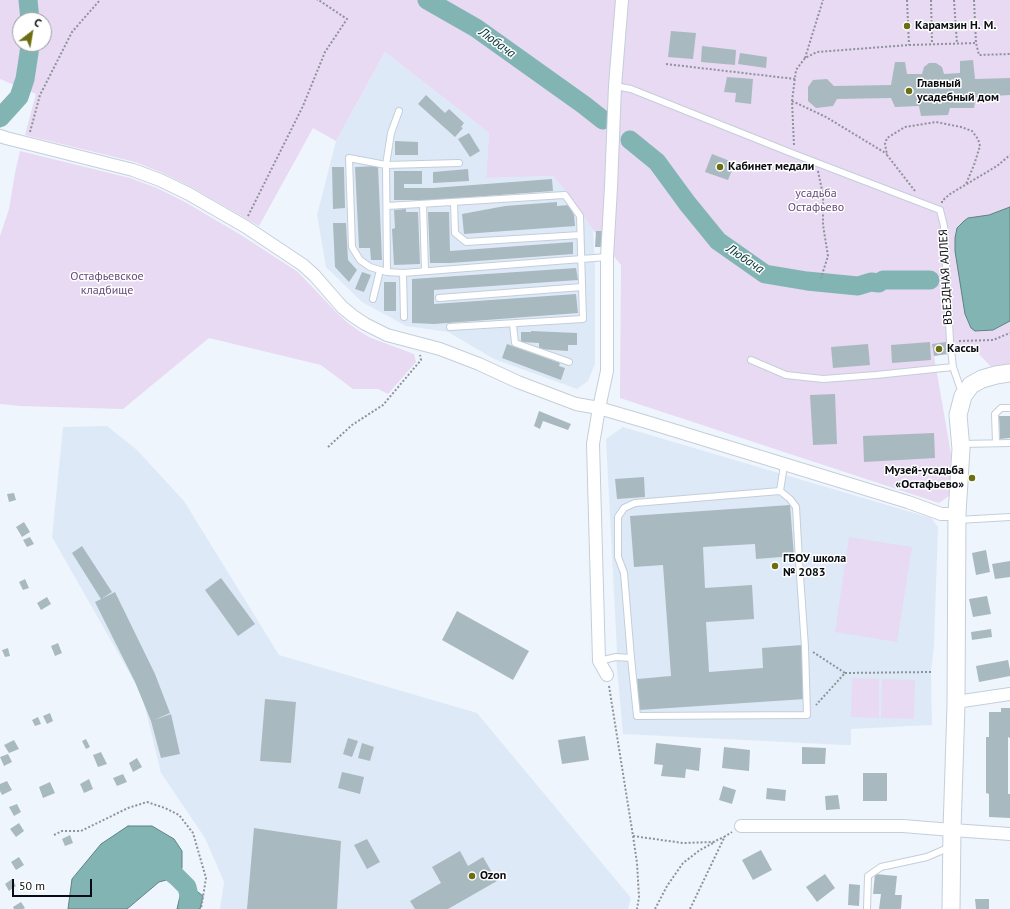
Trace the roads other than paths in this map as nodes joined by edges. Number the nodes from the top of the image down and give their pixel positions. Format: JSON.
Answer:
{"nodes":[{"id":1,"x":622,"y":0,"type":"edge"},
{"id":2,"x":615,"y":86,"type":"junction"},
{"id":3,"x":399,"y":111,"type":"dead end"},
{"id":4,"x":0,"y":136,"type":"edge"},
{"id":5,"x":459,"y":163,"type":"dead end"},
{"id":6,"x":386,"y":165,"type":"junction"},
{"id":7,"x":454,"y":202,"type":"junction"},
{"id":8,"x":423,"y":204,"type":"junction"},
{"id":9,"x":386,"y":206,"type":"junction"},
{"id":10,"x":580,"y":235,"type":"junction"},
{"id":11,"x":607,"y":257,"type":"junction"},
{"id":12,"x":581,"y":259,"type":"junction"},
{"id":13,"x":380,"y":270,"type":"junction"},
{"id":14,"x":425,"y":271,"type":"junction"},
{"id":15,"x":387,"y":272,"type":"junction"},
{"id":16,"x":403,"y":273,"type":"junction"},
{"id":17,"x":582,"y":287,"type":"junction"},
{"id":18,"x":439,"y":298,"type":"dead end"},
{"id":19,"x":373,"y":299,"type":"dead end"},
{"id":20,"x":404,"y":317,"type":"dead end"},
{"id":21,"x":514,"y":324,"type":"junction"},
{"id":22,"x":450,"y":328,"type":"dead end"},
{"id":23,"x":751,"y":360,"type":"dead end"},
{"id":24,"x":569,"y":362,"type":"dead end"},
{"id":25,"x":953,"y":367,"type":"junction"},
{"id":26,"x":1010,"y":373,"type":"edge"},
{"id":27,"x":963,"y":396,"type":"junction"},
{"id":28,"x":599,"y":408,"type":"junction"},
{"id":29,"x":1010,"y":408,"type":"edge"},
{"id":30,"x":996,"y":443,"type":"junction"},
{"id":31,"x":1010,"y":443,"type":"edge"},
{"id":32,"x":961,"y":444,"type":"junction"},
{"id":33,"x":784,"y":465,"type":"junction"},
{"id":34,"x":780,"y":491,"type":"junction"},
{"id":35,"x":957,"y":517,"type":"junction"},
{"id":36,"x":1010,"y":517,"type":"edge"},
{"id":37,"x":631,"y":658,"type":"junction"},
{"id":38,"x":599,"y":661,"type":"junction"},
{"id":39,"x":607,"y":675,"type":"road end"},
{"id":40,"x":1010,"y":694,"type":"edge"},
{"id":41,"x":956,"y":702,"type":"junction"},
{"id":42,"x":741,"y":826,"type":"road end"},
{"id":43,"x":1010,"y":834,"type":"edge"},
{"id":44,"x":952,"y":838,"type":"junction"},
{"id":45,"x":867,"y":909,"type":"edge"},
{"id":46,"x":951,"y":909,"type":"edge"}],
"edges":[{"from":1,"to":2,"type":"street"},
{"from":2,"to":11,"type":"street"},
{"from":2,"to":25,"type":"lane","name":"ВЪЕЗДНАЯ АЛЛЕЯ"},
{"from":3,"to":6,"type":"lane"},
{"from":4,"to":28,"type":"street"},
{"from":5,"to":6,"type":"lane"},
{"from":6,"to":9,"type":"lane"},
{"from":6,"to":13,"type":"lane"},
{"from":7,"to":8,"type":"lane"},
{"from":7,"to":10,"type":"lane"},
{"from":7,"to":10,"type":"lane"},
{"from":8,"to":9,"type":"lane"},
{"from":8,"to":14,"type":"lane"},
{"from":9,"to":15,"type":"lane"},
{"from":10,"to":12,"type":"lane"},
{"from":11,"to":12,"type":"lane"},
{"from":11,"to":28,"type":"street"},
{"from":12,"to":14,"type":"lane"},
{"from":12,"to":17,"type":"lane"},
{"from":13,"to":15,"type":"lane"},
{"from":13,"to":19,"type":"lane"},
{"from":14,"to":16,"type":"lane"},
{"from":15,"to":16,"type":"lane"},
{"from":16,"to":20,"type":"lane"},
{"from":17,"to":18,"type":"lane"},
{"from":17,"to":21,"type":"lane"},
{"from":21,"to":22,"type":"lane"},
{"from":21,"to":24,"type":"lane"},
{"from":23,"to":25,"type":"lane"},
{"from":25,"to":27,"type":"lane","name":"ВЪЕЗДНАЯ АЛЛЕЯ"},
{"from":26,"to":27,"type":"street"},
{"from":27,"to":32,"type":"street"},
{"from":28,"to":33,"type":"street"},
{"from":28,"to":38,"type":"street"},
{"from":29,"to":30,"type":"lane"},
{"from":30,"to":31,"type":"lane"},
{"from":30,"to":32,"type":"lane"},
{"from":32,"to":35,"type":"street"},
{"from":33,"to":34,"type":"lane"},
{"from":33,"to":35,"type":"street"},
{"from":34,"to":37,"type":"lane"},
{"from":34,"to":37,"type":"lane"},
{"from":35,"to":36,"type":"lane"},
{"from":35,"to":41,"type":"street"},
{"from":37,"to":38,"type":"lane"},
{"from":38,"to":39,"type":"street"},
{"from":40,"to":41,"type":"street"},
{"from":41,"to":44,"type":"street"},
{"from":42,"to":44,"type":"street"},
{"from":43,"to":44,"type":"street"},
{"from":44,"to":45,"type":"lane"},
{"from":44,"to":46,"type":"street"}]}
